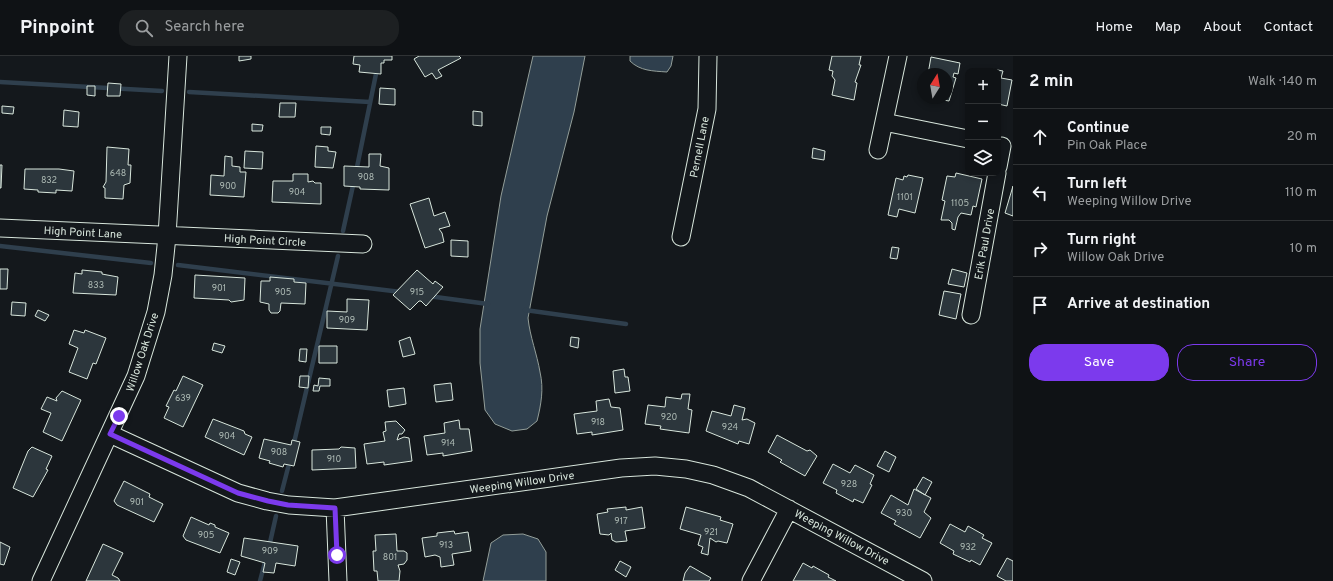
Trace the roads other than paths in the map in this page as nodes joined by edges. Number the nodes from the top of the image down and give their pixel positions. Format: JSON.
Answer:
{"nodes":[{"id":1,"x":178,"y":56,"type":"edge"},
{"id":2,"x":708,"y":56,"type":"edge"},
{"id":3,"x":898,"y":56,"type":"edge"},
{"id":4,"x":884,"y":122,"type":"junction"},
{"id":5,"x":965,"y":138,"type":"edge"},
{"id":6,"x":1004,"y":146,"type":"edge"},
{"id":7,"x":878,"y":150,"type":"dead end"},
{"id":8,"x":1001,"y":156,"type":"edge"},
{"id":9,"x":996,"y":176,"type":"edge"},
{"id":10,"x":0,"y":228,"type":"edge"},
{"id":11,"x":167,"y":236,"type":"junction"},
{"id":12,"x":681,"y":237,"type":"dead end"},
{"id":13,"x":363,"y":244,"type":"dead end"},
{"id":14,"x":971,"y":315,"type":"dead end"},
{"id":15,"x":110,"y":434,"type":"junction"},
{"id":16,"x":335,"y":508,"type":"junction"},
{"id":17,"x":789,"y":509,"type":"junction"},
{"id":18,"x":41,"y":581,"type":"edge"},
{"id":19,"x":338,"y":581,"type":"edge"},
{"id":20,"x":751,"y":581,"type":"edge"},
{"id":21,"x":923,"y":581,"type":"edge"}],
"edges":[{"from":1,"to":11,"type":"street","name":"Willow Oak Drive"},
{"from":2,"to":12,"type":"street","name":"Pernell Lane"},
{"from":3,"to":4,"type":"street"},
{"from":4,"to":5,"type":"street"},
{"from":4,"to":7,"type":"street"},
{"from":6,"to":8,"type":"street"},
{"from":9,"to":14,"type":"street","name":"Erik Paul Drive"},
{"from":10,"to":11,"type":"street","name":"High Point Lane"},
{"from":11,"to":13,"type":"street","name":"High Point Circle"},
{"from":11,"to":15,"type":"street","name":"Willow Oak Drive"},
{"from":15,"to":16,"type":"street","name":"Weeping Willow Drive"},
{"from":15,"to":18,"type":"street","name":"Willow Oak Drive"},
{"from":16,"to":17,"type":"street","name":"Weeping Willow Drive"},
{"from":16,"to":19,"type":"street"},
{"from":17,"to":20,"type":"street"},
{"from":17,"to":21,"type":"street","name":"Weeping Willow Drive"}]}
